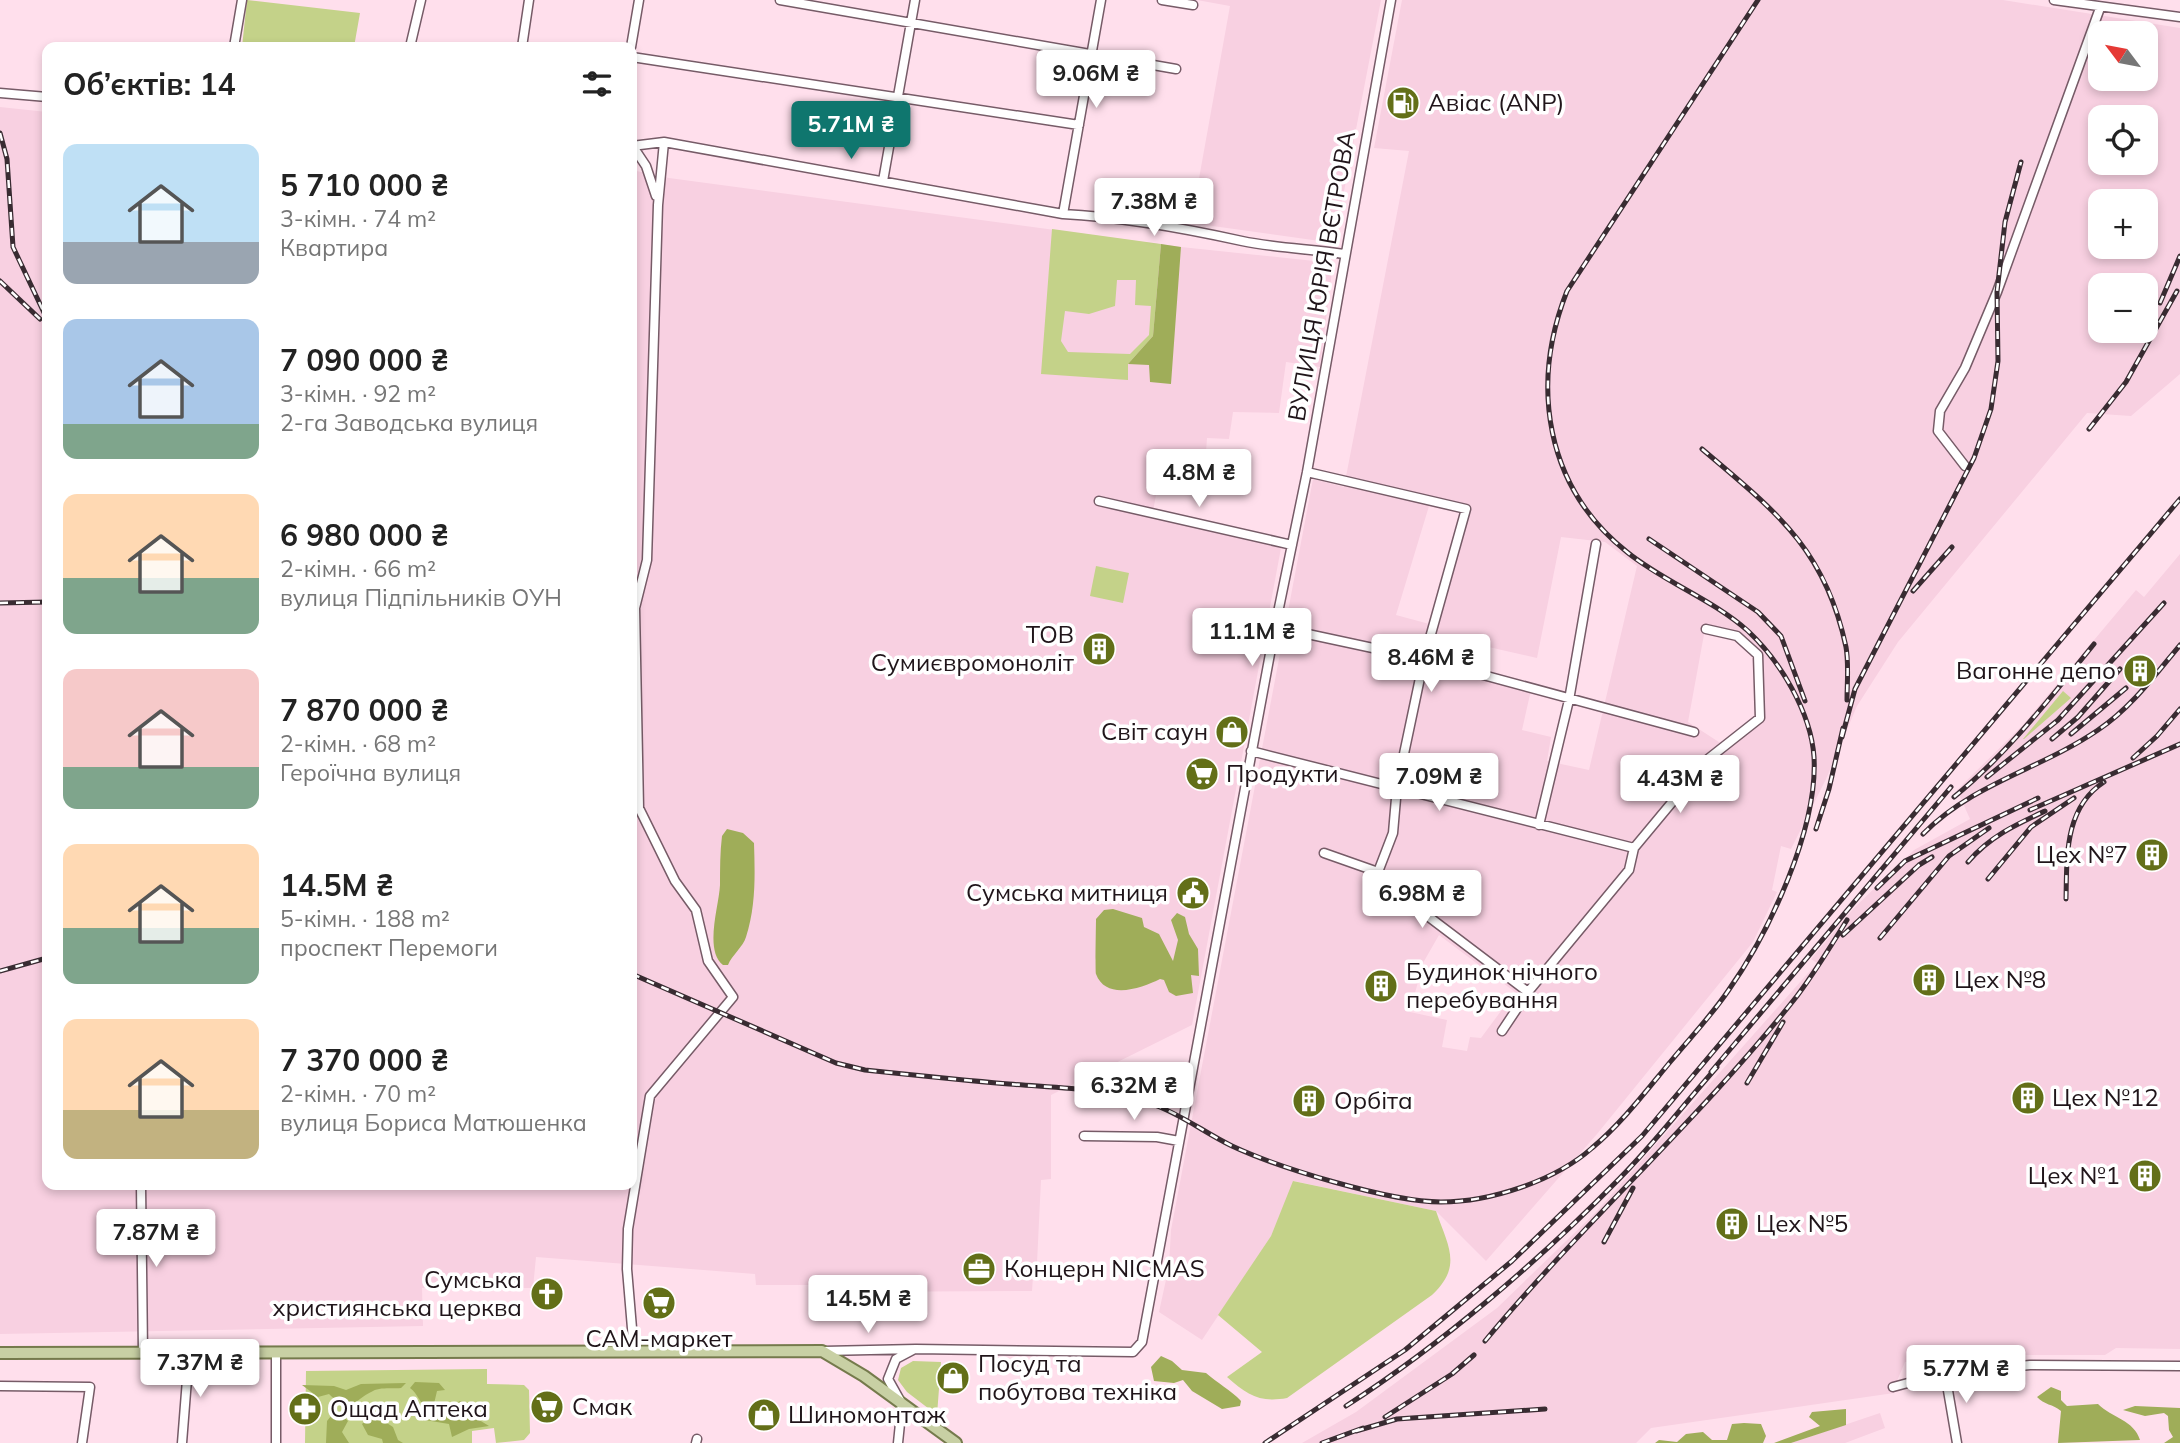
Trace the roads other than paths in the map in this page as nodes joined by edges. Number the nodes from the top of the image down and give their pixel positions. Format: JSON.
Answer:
{"nodes":[{"id":1,"x":242,"y":0,"type":"edge"},
{"id":2,"x":421,"y":0,"type":"edge"},
{"id":3,"x":529,"y":0,"type":"edge"},
{"id":4,"x":639,"y":0,"type":"edge"},
{"id":5,"x":780,"y":0,"type":"edge"},
{"id":6,"x":915,"y":0,"type":"edge"},
{"id":7,"x":1101,"y":0,"type":"edge"},
{"id":8,"x":1162,"y":0,"type":"edge"},
{"id":9,"x":1391,"y":0,"type":"edge"},
{"id":10,"x":2054,"y":0,"type":"edge"},
{"id":11,"x":1193,"y":5,"type":"dead end"},
{"id":12,"x":2100,"y":8,"type":"junction"},
{"id":13,"x":2180,"y":17,"type":"edge"},
{"id":14,"x":911,"y":22,"type":"junction"},
{"id":15,"x":235,"y":42,"type":"edge"},
{"id":16,"x":411,"y":42,"type":"edge"},
{"id":17,"x":523,"y":42,"type":"edge"},
{"id":18,"x":632,"y":42,"type":"edge"},
{"id":19,"x":1091,"y":56,"type":"junction"},
{"id":20,"x":637,"y":58,"type":"edge"},
{"id":21,"x":1176,"y":69,"type":"dead end"},
{"id":22,"x":0,"y":93,"type":"edge"},
{"id":23,"x":899,"y":96,"type":"junction"},
{"id":24,"x":42,"y":97,"type":"edge"},
{"id":25,"x":1079,"y":125,"type":"junction"},
{"id":26,"x":664,"y":142,"type":"junction"},
{"id":27,"x":637,"y":145,"type":"edge"},
{"id":28,"x":637,"y":153,"type":"edge"},
{"id":29,"x":883,"y":181,"type":"junction"},
{"id":30,"x":658,"y":205,"type":"junction"},
{"id":31,"x":1063,"y":214,"type":"junction"},
{"id":32,"x":1344,"y":254,"type":"junction"},
{"id":33,"x":1965,"y":466,"type":"dead end"},
{"id":34,"x":1307,"y":472,"type":"junction"},
{"id":35,"x":1099,"y":501,"type":"dead end"},
{"id":36,"x":1596,"y":544,"type":"dead end"},
{"id":37,"x":1292,"y":545,"type":"junction"},
{"id":38,"x":637,"y":600,"type":"edge"},
{"id":39,"x":1275,"y":626,"type":"junction"},
{"id":40,"x":1706,"y":629,"type":"dead end"},
{"id":41,"x":1424,"y":659,"type":"junction"},
{"id":42,"x":1569,"y":700,"type":"junction"},
{"id":43,"x":637,"y":708,"type":"edge"},
{"id":44,"x":1694,"y":732,"type":"dead end"},
{"id":45,"x":1251,"y":751,"type":"junction"},
{"id":46,"x":1397,"y":787,"type":"junction"},
{"id":47,"x":1539,"y":825,"type":"junction"},
{"id":48,"x":1634,"y":848,"type":"junction"},
{"id":49,"x":1324,"y":853,"type":"dead end"},
{"id":50,"x":1378,"y":872,"type":"junction"},
{"id":51,"x":1528,"y":992,"type":"junction"},
{"id":52,"x":1502,"y":1031,"type":"dead end"},
{"id":53,"x":1084,"y":1136,"type":"dead end"},
{"id":54,"x":1179,"y":1141,"type":"junction"},
{"id":55,"x":637,"y":1175,"type":"edge"},
{"id":56,"x":141,"y":1190,"type":"edge"},
{"id":57,"x":634,"y":1190,"type":"edge"},
{"id":58,"x":916,"y":1349,"type":"junction"},
{"id":59,"x":822,"y":1351,"type":"junction"},
{"id":60,"x":634,"y":1352,"type":"junction"},
{"id":61,"x":0,"y":1353,"type":"edge"},
{"id":62,"x":143,"y":1353,"type":"junction"},
{"id":63,"x":189,"y":1353,"type":"junction"},
{"id":64,"x":276,"y":1353,"type":"junction"},
{"id":65,"x":2180,"y":1366,"type":"edge"},
{"id":66,"x":1945,"y":1373,"type":"junction"},
{"id":67,"x":0,"y":1386,"type":"edge"},
{"id":68,"x":1894,"y":1387,"type":"dead end"},
{"id":69,"x":902,"y":1404,"type":"junction"},
{"id":70,"x":82,"y":1443,"type":"edge"},
{"id":71,"x":182,"y":1443,"type":"edge"},
{"id":72,"x":276,"y":1443,"type":"edge"},
{"id":73,"x":898,"y":1443,"type":"edge"},
{"id":74,"x":956,"y":1443,"type":"edge"},
{"id":75,"x":1957,"y":1443,"type":"edge"}],
"edges":[{"from":1,"to":15,"type":"street"},
{"from":2,"to":16,"type":"street"},
{"from":3,"to":17,"type":"street"},
{"from":4,"to":18,"type":"street"},
{"from":5,"to":14,"type":"street"},
{"from":6,"to":14,"type":"street"},
{"from":7,"to":19,"type":"street"},
{"from":8,"to":11,"type":"street"},
{"from":9,"to":32,"type":"street","name":"ВУЛИЦЯ ЮРІЯ ВЄТРОВА"},
{"from":10,"to":12,"type":"street"},
{"from":12,"to":13,"type":"street"},
{"from":12,"to":33,"type":"street"},
{"from":14,"to":19,"type":"street"},
{"from":14,"to":23,"type":"street"},
{"from":19,"to":21,"type":"street"},
{"from":19,"to":25,"type":"street"},
{"from":20,"to":23,"type":"street"},
{"from":22,"to":24,"type":"street"},
{"from":23,"to":25,"type":"street"},
{"from":23,"to":29,"type":"street"},
{"from":25,"to":31,"type":"street"},
{"from":26,"to":27,"type":"street"},
{"from":26,"to":29,"type":"street"},
{"from":26,"to":30,"type":"street"},
{"from":28,"to":30,"type":"street"},
{"from":29,"to":31,"type":"street"},
{"from":30,"to":38,"type":"street"},
{"from":31,"to":32,"type":"street"},
{"from":32,"to":34,"type":"street","name":"ВУЛИЦЯ ЮРІЯ ВЄТРОВА"},
{"from":34,"to":37,"type":"street","name":"ВУЛИЦЯ ЮРІЯ ВЄТРОВА"},
{"from":34,"to":41,"type":"street"},
{"from":35,"to":37,"type":"street"},
{"from":36,"to":42,"type":"street"},
{"from":37,"to":39,"type":"street","name":"ВУЛИЦЯ ЮРІЯ ВЄТРОВА"},
{"from":39,"to":41,"type":"street"},
{"from":39,"to":45,"type":"street","name":"ВУЛИЦЯ ЮРІЯ ВЄТРОВА"},
{"from":40,"to":48,"type":"street"},
{"from":41,"to":42,"type":"street"},
{"from":41,"to":46,"type":"street"},
{"from":42,"to":44,"type":"street"},
{"from":42,"to":47,"type":"street"},
{"from":43,"to":55,"type":"street"},
{"from":45,"to":46,"type":"street"},
{"from":45,"to":54,"type":"street","name":"ВУЛИЦЯ ЮРІЯ ВЄТРОВА"},
{"from":46,"to":47,"type":"street"},
{"from":46,"to":50,"type":"street"},
{"from":47,"to":48,"type":"street"},
{"from":48,"to":51,"type":"street"},
{"from":49,"to":50,"type":"street"},
{"from":50,"to":51,"type":"street"},
{"from":51,"to":52,"type":"street"},
{"from":53,"to":54,"type":"street"},
{"from":54,"to":58,"type":"street","name":"ВУЛИЦЯ ЮРІЯ ВЄТРОВА"},
{"from":56,"to":62,"type":"street"},
{"from":57,"to":60,"type":"street"},
{"from":58,"to":59,"type":"street"},
{"from":58,"to":69,"type":"street"},
{"from":59,"to":60,"type":"main road"},
{"from":59,"to":69,"type":"main road"},
{"from":60,"to":64,"type":"main road"},
{"from":61,"to":62,"type":"main road"},
{"from":62,"to":63,"type":"main road"},
{"from":63,"to":64,"type":"main road"},
{"from":63,"to":71,"type":"street"},
{"from":64,"to":72,"type":"street"},
{"from":65,"to":66,"type":"street"},
{"from":66,"to":68,"type":"street"},
{"from":66,"to":75,"type":"street"},
{"from":67,"to":70,"type":"street"},
{"from":69,"to":73,"type":"street"},
{"from":69,"to":74,"type":"main road"}]}
